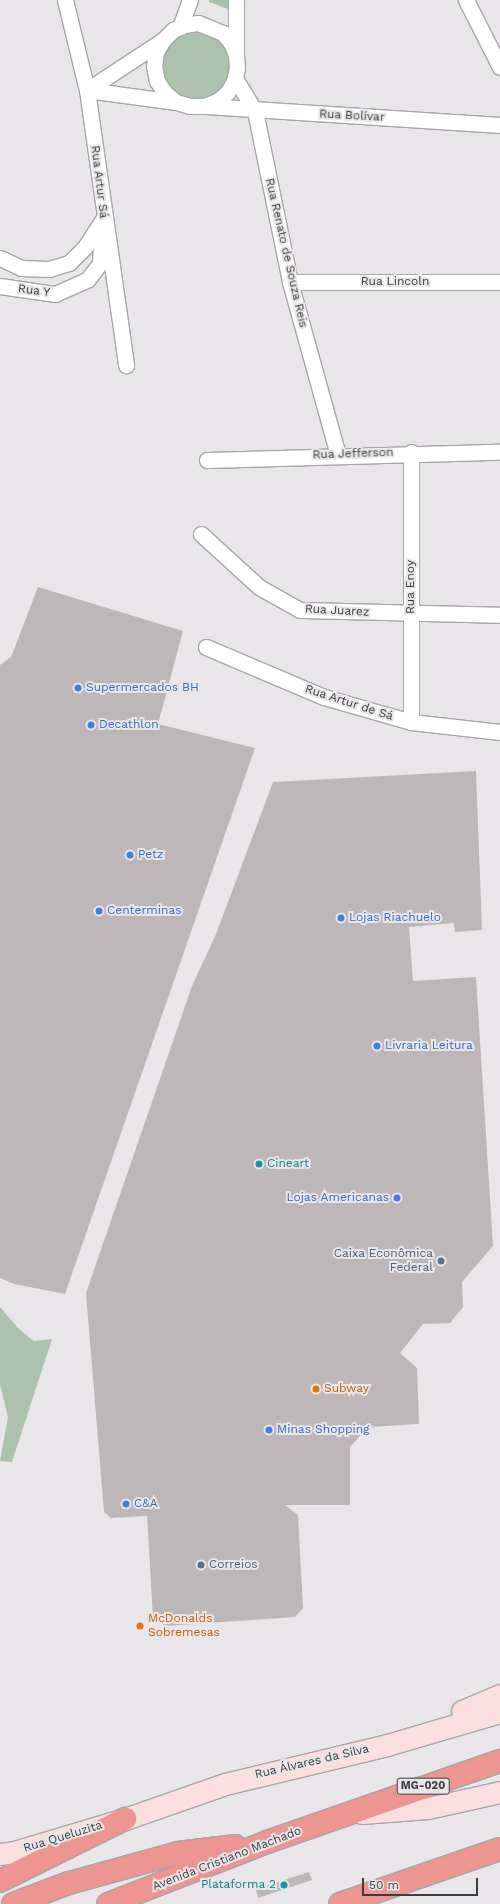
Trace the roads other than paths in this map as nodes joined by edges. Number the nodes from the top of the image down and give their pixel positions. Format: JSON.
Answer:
{"nodes":[{"id":1,"x":64,"y":0,"type":"edge"},
{"id":2,"x":190,"y":0,"type":"edge"},
{"id":3,"x":236,"y":0,"type":"edge"},
{"id":4,"x":466,"y":0,"type":"edge"},
{"id":5,"x":180,"y":27,"type":"junction"},
{"id":6,"x":163,"y":40,"type":"junction"},
{"id":7,"x":236,"y":55,"type":"junction"},
{"id":8,"x":500,"y":67,"type":"edge"},
{"id":9,"x":235,"y":78,"type":"junction"},
{"id":10,"x":87,"y":90,"type":"junction"},
{"id":11,"x":176,"y":102,"type":"junction"},
{"id":12,"x":204,"y":106,"type":"junction"},
{"id":13,"x":255,"y":110,"type":"junction"},
{"id":14,"x":500,"y":125,"type":"edge"},
{"id":15,"x":103,"y":219,"type":"junction"},
{"id":16,"x":0,"y":258,"type":"edge"},
{"id":17,"x":290,"y":282,"type":"junction"},
{"id":18,"x":500,"y":282,"type":"edge"},
{"id":19,"x":0,"y":286,"type":"edge"},
{"id":20,"x":126,"y":365,"type":"dead end"},
{"id":21,"x":411,"y":452,"type":"junction"},
{"id":22,"x":500,"y":452,"type":"edge"},
{"id":23,"x":338,"y":455,"type":"junction"},
{"id":24,"x":207,"y":460,"type":"dead end"},
{"id":25,"x":201,"y":534,"type":"dead end"},
{"id":26,"x":412,"y":614,"type":"junction"},
{"id":27,"x":500,"y":615,"type":"edge"},
{"id":28,"x":206,"y":647,"type":"dead end"},
{"id":29,"x":411,"y":722,"type":"junction"},
{"id":30,"x":500,"y":732,"type":"edge"},
{"id":31,"x":500,"y":1695,"type":"edge"},
{"id":32,"x":500,"y":1712,"type":"edge"},
{"id":33,"x":387,"y":1745,"type":"junction"},
{"id":34,"x":500,"y":1761,"type":"edge"},
{"id":35,"x":500,"y":1792,"type":"edge"},
{"id":36,"x":347,"y":1815,"type":"junction"},
{"id":37,"x":125,"y":1819,"type":"junction"},
{"id":38,"x":267,"y":1842,"type":"junction"},
{"id":39,"x":500,"y":1849,"type":"edge"},
{"id":40,"x":0,"y":1854,"type":"edge"},
{"id":41,"x":50,"y":1858,"type":"junction"},
{"id":42,"x":0,"y":1881,"type":"edge"},
{"id":43,"x":0,"y":1903,"type":"edge"},
{"id":44,"x":13,"y":1904,"type":"edge"},
{"id":45,"x":108,"y":1904,"type":"edge"},
{"id":46,"x":340,"y":1904,"type":"edge"}],
"edges":[{"from":1,"to":10,"type":"street","name":"Rua Artur Sá"},
{"from":2,"to":5,"type":"street"},
{"from":3,"to":7,"type":"street"},
{"from":4,"to":8,"type":"street"},
{"from":5,"to":6,"type":"street"},
{"from":5,"to":7,"type":"street"},
{"from":6,"to":10,"type":"street"},
{"from":6,"to":11,"type":"street"},
{"from":7,"to":9,"type":"street"},
{"from":9,"to":12,"type":"street"},
{"from":9,"to":13,"type":"street","name":"Rua Renato de Souza Reis"},
{"from":10,"to":11,"type":"street"},
{"from":10,"to":15,"type":"street","name":"Rua Artur Sá"},
{"from":11,"to":12,"type":"street"},
{"from":12,"to":13,"type":"street","name":"Rua Bolívar"},
{"from":13,"to":14,"type":"street","name":"Rua Bolívar"},
{"from":13,"to":17,"type":"street","name":"Rua Renato de Souza Reis"},
{"from":15,"to":16,"type":"street","name":"Rua Y"},
{"from":15,"to":19,"type":"street","name":"Rua Y"},
{"from":15,"to":20,"type":"street","name":"Rua Artur Sá"},
{"from":17,"to":18,"type":"street","name":"Rua Lincoln"},
{"from":17,"to":23,"type":"street","name":"Rua Renato de Souza Reis"},
{"from":21,"to":22,"type":"street","name":"Rua Jefferson"},
{"from":21,"to":23,"type":"street","name":"Rua Jefferson"},
{"from":21,"to":26,"type":"street","name":"Rua Enoy"},
{"from":23,"to":24,"type":"street","name":"Rua Jefferson"},
{"from":25,"to":26,"type":"street","name":"Rua Juarez"},
{"from":26,"to":27,"type":"street","name":"Rua Juarez"},
{"from":26,"to":29,"type":"street","name":"Rua Enoy"},
{"from":28,"to":29,"type":"street","name":"Rua Artur de Sá"},
{"from":29,"to":30,"type":"street","name":"Rua Artur de Sá"},
{"from":31,"to":33,"type":"main road"},
{"from":32,"to":33,"type":"main road","name":"Rua Álvares da Silva"},
{"from":33,"to":37,"type":"main road","name":"Rua Álvares da Silva"},
{"from":34,"to":36,"type":"highway","name":"Avenida Cristiano Machado","number":"MG-020"},
{"from":35,"to":36,"type":"main road","name":"Avenida Cristiano Machado"},
{"from":36,"to":38,"type":"highway","name":"Avenida Cristiano Machado","number":"MG-020"},
{"from":37,"to":40,"type":"main road","name":"Rua Queluzita"},
{"from":37,"to":41,"type":"highway"},
{"from":38,"to":44,"type":"highway"},
{"from":38,"to":45,"type":"highway","name":"Avenida Cristiano Machado","number":"MG-020"},
{"from":39,"to":46,"type":"highway"},
{"from":41,"to":42,"type":"highway"},
{"from":41,"to":43,"type":"highway"}]}
